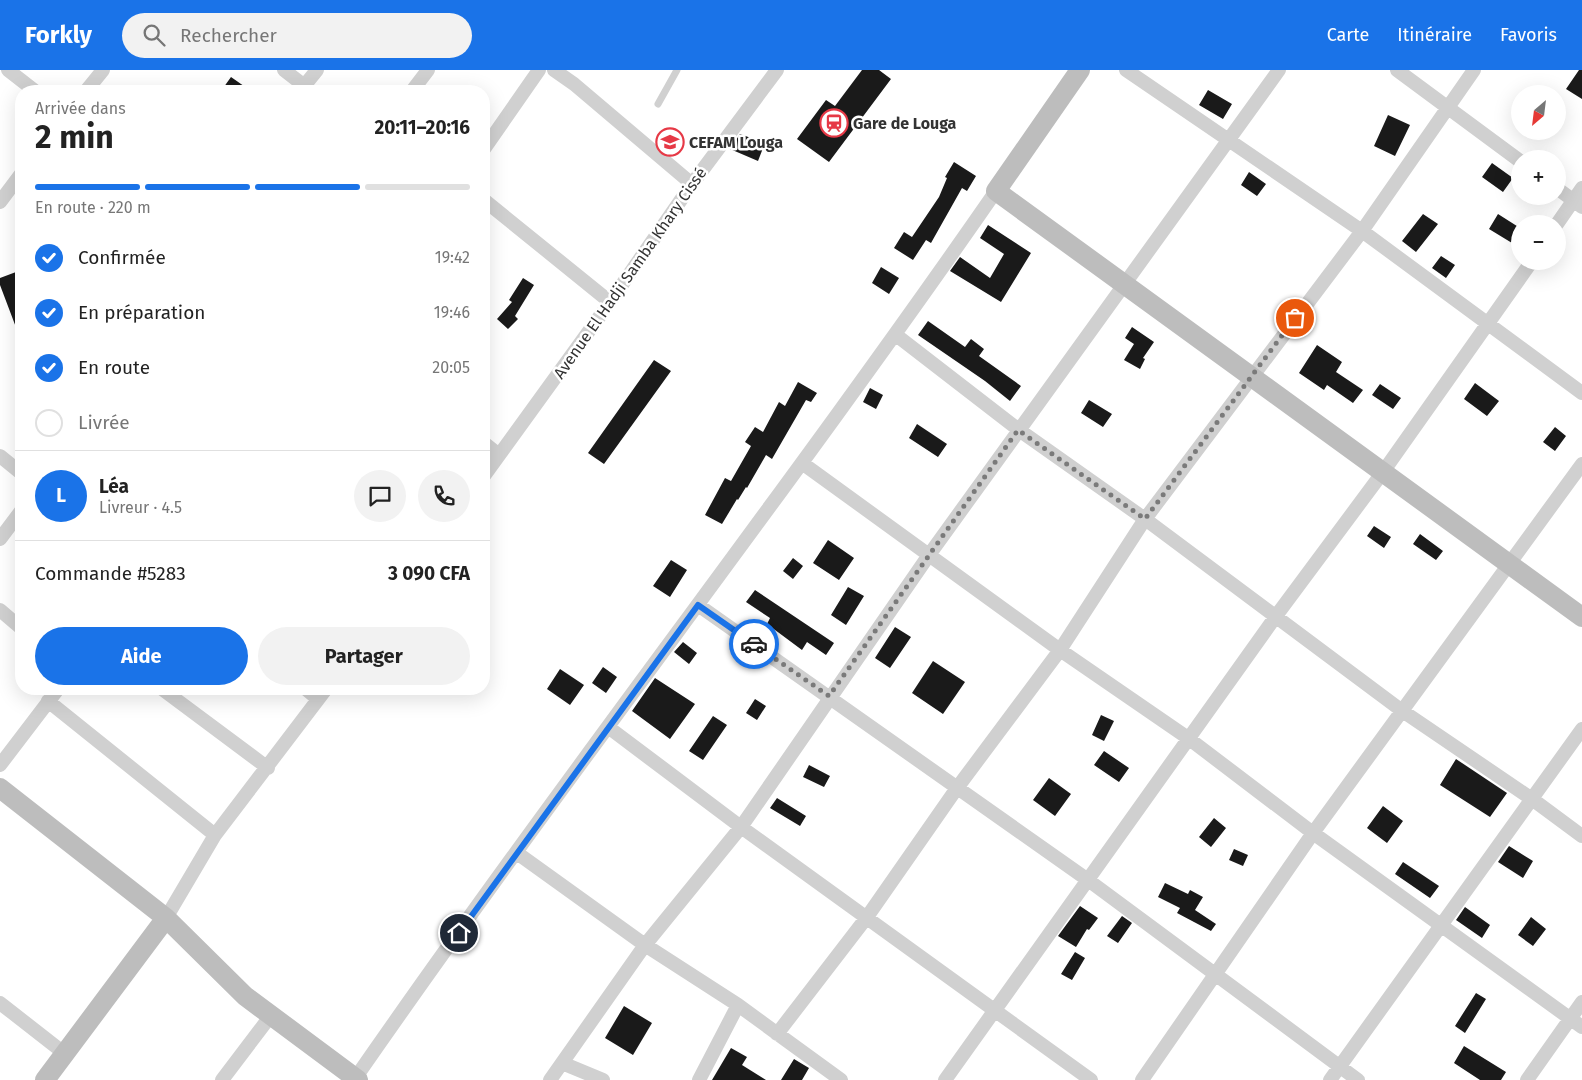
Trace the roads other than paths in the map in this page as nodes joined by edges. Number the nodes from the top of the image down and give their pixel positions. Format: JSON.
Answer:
{"nodes":[{"id":1,"x":8,"y":70,"type":"edge"},
{"id":2,"x":103,"y":70,"type":"edge"},
{"id":3,"x":284,"y":70,"type":"edge"},
{"id":4,"x":317,"y":70,"type":"edge"},
{"id":5,"x":428,"y":70,"type":"edge"},
{"id":6,"x":539,"y":70,"type":"edge"},
{"id":7,"x":554,"y":70,"type":"edge"},
{"id":8,"x":677,"y":70,"type":"edge"},
{"id":9,"x":777,"y":70,"type":"edge"},
{"id":10,"x":1080,"y":70,"type":"edge"},
{"id":11,"x":1126,"y":70,"type":"edge"},
{"id":12,"x":1279,"y":70,"type":"edge"},
{"id":13,"x":1397,"y":70,"type":"edge"},
{"id":14,"x":1474,"y":70,"type":"edge"},
{"id":15,"x":28,"y":85,"type":"edge"},
{"id":16,"x":91,"y":85,"type":"edge"},
{"id":17,"x":300,"y":85,"type":"edge"},
{"id":18,"x":308,"y":85,"type":"edge"},
{"id":19,"x":417,"y":85,"type":"edge"},
{"id":20,"x":658,"y":104,"type":"dead end"},
{"id":21,"x":1447,"y":107,"type":"junction"},
{"id":22,"x":490,"y":139,"type":"edge"},
{"id":23,"x":1229,"y":140,"type":"junction"},
{"id":24,"x":1511,"y":154,"type":"edge"},
{"id":25,"x":15,"y":182,"type":"edge"},
{"id":26,"x":692,"y":184,"type":"junction"},
{"id":27,"x":1582,"y":188,"type":"edge"},
{"id":28,"x":996,"y":191,"type":"junction"},
{"id":29,"x":1566,"y":195,"type":"edge"},
{"id":30,"x":0,"y":202,"type":"edge"},
{"id":31,"x":1577,"y":204,"type":"edge"},
{"id":32,"x":490,"y":205,"type":"edge"},
{"id":33,"x":1566,"y":215,"type":"edge"},
{"id":34,"x":1362,"y":231,"type":"junction"},
{"id":35,"x":1526,"y":270,"type":"edge"},
{"id":36,"x":1126,"y":285,"type":"junction"},
{"id":37,"x":610,"y":302,"type":"junction"},
{"id":38,"x":1488,"y":325,"type":"junction"},
{"id":39,"x":896,"y":335,"type":"junction"},
{"id":40,"x":1251,"y":375,"type":"junction"},
{"id":41,"x":1582,"y":393,"type":"edge"},
{"id":42,"x":1018,"y":430,"type":"junction"},
{"id":43,"x":490,"y":448,"type":"edge"},
{"id":44,"x":499,"y":455,"type":"junction"},
{"id":45,"x":0,"y":456,"type":"edge"},
{"id":46,"x":802,"y":463,"type":"junction"},
{"id":47,"x":1582,"y":464,"type":"edge"},
{"id":48,"x":15,"y":468,"type":"edge"},
{"id":49,"x":490,"y":468,"type":"edge"},
{"id":50,"x":1383,"y":472,"type":"junction"},
{"id":51,"x":15,"y":519,"type":"edge"},
{"id":52,"x":1145,"y":519,"type":"junction"},
{"id":53,"x":0,"y":539,"type":"edge"},
{"id":54,"x":928,"y":555,"type":"junction"},
{"id":55,"x":1509,"y":563,"type":"junction"},
{"id":56,"x":698,"y":605,"type":"junction"},
{"id":57,"x":0,"y":610,"type":"edge"},
{"id":58,"x":1276,"y":616,"type":"junction"},
{"id":59,"x":1582,"y":617,"type":"edge"},
{"id":60,"x":15,"y":623,"type":"edge"},
{"id":61,"x":1060,"y":650,"type":"junction"},
{"id":62,"x":53,"y":695,"type":"edge"},
{"id":63,"x":170,"y":695,"type":"edge"},
{"id":64,"x":321,"y":695,"type":"edge"},
{"id":65,"x":829,"y":696,"type":"junction"},
{"id":66,"x":48,"y":701,"type":"junction"},
{"id":67,"x":1401,"y":710,"type":"junction"},
{"id":68,"x":608,"y":727,"type":"junction"},
{"id":69,"x":1582,"y":729,"type":"edge"},
{"id":70,"x":1188,"y":738,"type":"junction"},
{"id":71,"x":0,"y":765,"type":"edge"},
{"id":72,"x":268,"y":768,"type":"junction"},
{"id":73,"x":0,"y":788,"type":"edge"},
{"id":74,"x":958,"y":788,"type":"junction"},
{"id":75,"x":1532,"y":799,"type":"junction"},
{"id":76,"x":741,"y":826,"type":"junction"},
{"id":77,"x":1313,"y":832,"type":"junction"},
{"id":78,"x":215,"y":835,"type":"junction"},
{"id":79,"x":1582,"y":836,"type":"edge"},
{"id":80,"x":517,"y":853,"type":"junction"},
{"id":81,"x":1088,"y":880,"type":"junction"},
{"id":82,"x":867,"y":917,"type":"junction"},
{"id":83,"x":166,"y":918,"type":"junction"},
{"id":84,"x":1442,"y":926,"type":"junction"},
{"id":85,"x":645,"y":945,"type":"junction"},
{"id":86,"x":1216,"y":974,"type":"junction"},
{"id":87,"x":1582,"y":1002,"type":"edge"},
{"id":88,"x":0,"y":1003,"type":"edge"},
{"id":89,"x":738,"y":1005,"type":"junction"},
{"id":90,"x":995,"y":1012,"type":"junction"},
{"id":91,"x":272,"y":1014,"type":"junction"},
{"id":92,"x":1570,"y":1018,"type":"junction"},
{"id":93,"x":1582,"y":1027,"type":"edge"},
{"id":94,"x":777,"y":1034,"type":"junction"},
{"id":95,"x":64,"y":1053,"type":"junction"},
{"id":96,"x":562,"y":1063,"type":"junction"},
{"id":97,"x":1340,"y":1068,"type":"junction"},
{"id":98,"x":356,"y":1079,"type":"edge"},
{"id":99,"x":45,"y":1080,"type":"edge"},
{"id":100,"x":222,"y":1080,"type":"edge"},
{"id":101,"x":550,"y":1080,"type":"edge"},
{"id":102,"x":603,"y":1080,"type":"edge"},
{"id":103,"x":699,"y":1080,"type":"edge"},
{"id":104,"x":841,"y":1080,"type":"edge"},
{"id":105,"x":945,"y":1080,"type":"edge"},
{"id":106,"x":1091,"y":1080,"type":"edge"},
{"id":107,"x":1142,"y":1080,"type":"edge"},
{"id":108,"x":1330,"y":1080,"type":"edge"},
{"id":109,"x":1358,"y":1080,"type":"edge"},
{"id":110,"x":1527,"y":1080,"type":"edge"}],
"edges":[{"from":1,"to":15,"type":"street"},
{"from":2,"to":16,"type":"street"},
{"from":3,"to":17,"type":"street"},
{"from":4,"to":18,"type":"street"},
{"from":5,"to":19,"type":"street"},
{"from":6,"to":22,"type":"street"},
{"from":7,"to":26,"type":"street"},
{"from":8,"to":20,"type":"lane"},
{"from":9,"to":26,"type":"street","name":"Avenue El Hadji Samba Khary Cissé"},
{"from":10,"to":28,"type":"street"},
{"from":11,"to":23,"type":"street"},
{"from":12,"to":23,"type":"street"},
{"from":13,"to":21,"type":"street"},
{"from":14,"to":21,"type":"street"},
{"from":21,"to":24,"type":"street"},
{"from":21,"to":34,"type":"street"},
{"from":23,"to":34,"type":"street"},
{"from":23,"to":36,"type":"street"},
{"from":25,"to":30,"type":"street"},
{"from":26,"to":37,"type":"street","name":"Avenue El Hadji Samba Khary Cissé"},
{"from":27,"to":31,"type":"street"},
{"from":28,"to":36,"type":"street"},
{"from":28,"to":39,"type":"street"},
{"from":29,"to":31,"type":"street"},
{"from":31,"to":33,"type":"street"},
{"from":32,"to":37,"type":"street"},
{"from":34,"to":38,"type":"street"},
{"from":34,"to":40,"type":"street"},
{"from":35,"to":38,"type":"street"},
{"from":36,"to":40,"type":"street"},
{"from":36,"to":42,"type":"street"},
{"from":37,"to":44,"type":"street","name":"Avenue El Hadji Samba Khary Cissé"},
{"from":38,"to":41,"type":"street"},
{"from":38,"to":50,"type":"street"},
{"from":39,"to":42,"type":"street"},
{"from":39,"to":46,"type":"street"},
{"from":40,"to":50,"type":"street"},
{"from":40,"to":52,"type":"street"},
{"from":42,"to":52,"type":"street"},
{"from":42,"to":54,"type":"street"},
{"from":43,"to":44,"type":"street"},
{"from":44,"to":49,"type":"street","name":"Avenue El Hadji Samba Khary Cissé"},
{"from":45,"to":48,"type":"street"},
{"from":46,"to":54,"type":"street"},
{"from":46,"to":56,"type":"street"},
{"from":47,"to":55,"type":"street"},
{"from":50,"to":55,"type":"street"},
{"from":50,"to":58,"type":"street"},
{"from":51,"to":53,"type":"street"},
{"from":52,"to":58,"type":"street"},
{"from":52,"to":61,"type":"street"},
{"from":54,"to":61,"type":"street"},
{"from":54,"to":65,"type":"street"},
{"from":55,"to":59,"type":"street"},
{"from":55,"to":67,"type":"street"},
{"from":56,"to":65,"type":"street"},
{"from":56,"to":68,"type":"street"},
{"from":57,"to":60,"type":"street"},
{"from":58,"to":67,"type":"street"},
{"from":58,"to":70,"type":"street"},
{"from":61,"to":70,"type":"street"},
{"from":61,"to":74,"type":"street"},
{"from":62,"to":66,"type":"street"},
{"from":63,"to":72,"type":"street"},
{"from":64,"to":72,"type":"street"},
{"from":65,"to":74,"type":"street"},
{"from":65,"to":76,"type":"street"},
{"from":66,"to":71,"type":"street"},
{"from":66,"to":78,"type":"street"},
{"from":67,"to":75,"type":"street"},
{"from":67,"to":77,"type":"street"},
{"from":68,"to":76,"type":"street"},
{"from":68,"to":80,"type":"street"},
{"from":69,"to":75,"type":"street"},
{"from":70,"to":77,"type":"street"},
{"from":70,"to":81,"type":"street"},
{"from":72,"to":78,"type":"street"},
{"from":73,"to":83,"type":"street"},
{"from":74,"to":81,"type":"street"},
{"from":74,"to":82,"type":"street"},
{"from":75,"to":79,"type":"street"},
{"from":75,"to":84,"type":"street"},
{"from":76,"to":82,"type":"street"},
{"from":76,"to":85,"type":"street"},
{"from":77,"to":84,"type":"street"},
{"from":77,"to":86,"type":"street"},
{"from":78,"to":83,"type":"street"},
{"from":80,"to":85,"type":"street"},
{"from":80,"to":98,"type":"street"},
{"from":81,"to":86,"type":"street"},
{"from":81,"to":90,"type":"street"},
{"from":82,"to":90,"type":"street"},
{"from":82,"to":94,"type":"street"},
{"from":83,"to":91,"type":"street"},
{"from":83,"to":95,"type":"street"},
{"from":84,"to":92,"type":"street"},
{"from":84,"to":97,"type":"street"},
{"from":85,"to":89,"type":"street"},
{"from":85,"to":96,"type":"street"},
{"from":86,"to":97,"type":"street"},
{"from":86,"to":107,"type":"street"},
{"from":87,"to":92,"type":"street"},
{"from":88,"to":95,"type":"street"},
{"from":89,"to":94,"type":"street"},
{"from":89,"to":103,"type":"street"},
{"from":90,"to":105,"type":"street"},
{"from":90,"to":106,"type":"street"},
{"from":91,"to":98,"type":"street"},
{"from":91,"to":100,"type":"street"},
{"from":92,"to":93,"type":"street"},
{"from":92,"to":110,"type":"street"},
{"from":94,"to":104,"type":"street"},
{"from":95,"to":99,"type":"street"},
{"from":96,"to":101,"type":"street"},
{"from":96,"to":102,"type":"street"},
{"from":97,"to":108,"type":"street"},
{"from":97,"to":109,"type":"street"}]}
